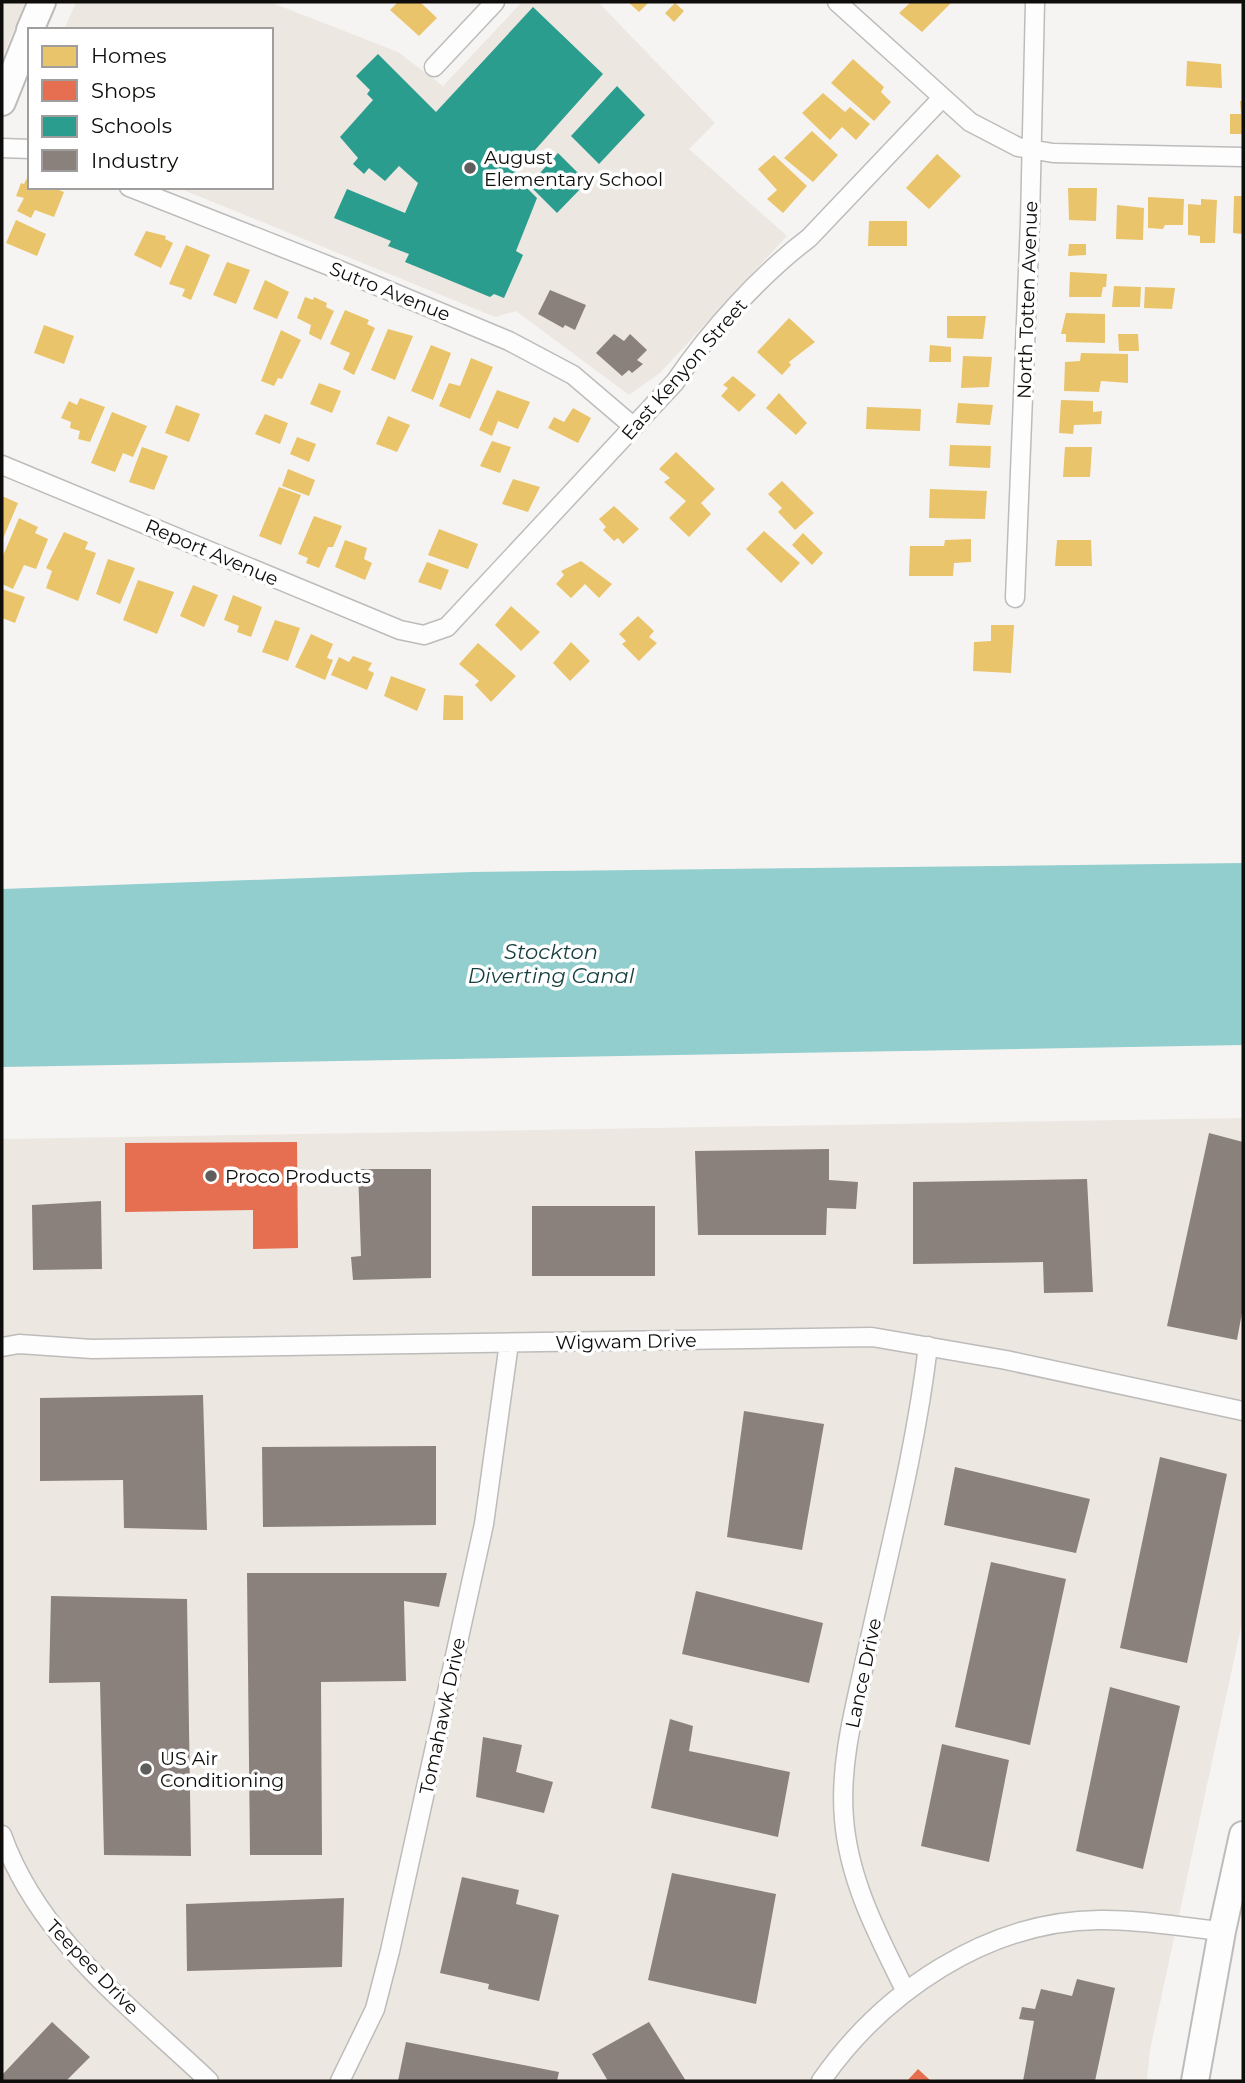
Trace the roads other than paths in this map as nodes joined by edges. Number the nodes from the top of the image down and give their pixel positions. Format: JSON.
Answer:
{"nodes":[{"id":1,"x":42,"y":2,"type":"edge"},
{"id":2,"x":495,"y":2,"type":"edge"},
{"id":3,"x":837,"y":2,"type":"edge"},
{"id":4,"x":1035,"y":2,"type":"edge"},
{"id":5,"x":31,"y":28,"type":"edge"},
{"id":6,"x":28,"y":36,"type":"edge"},
{"id":7,"x":434,"y":67,"type":"dead end"},
{"id":8,"x":942,"y":98,"type":"junction"},
{"id":9,"x":2,"y":102,"type":"edge"},
{"id":10,"x":2,"y":148,"type":"edge"},
{"id":11,"x":28,"y":149,"type":"edge"},
{"id":12,"x":1031,"y":149,"type":"junction"},
{"id":13,"x":1243,"y":157,"type":"edge"},
{"id":14,"x":134,"y":189,"type":"edge"},
{"id":15,"x":634,"y":427,"type":"junction"},
{"id":16,"x":2,"y":465,"type":"edge"},
{"id":17,"x":1015,"y":598,"type":"dead end"},
{"id":18,"x":424,"y":635,"type":"joint"},
{"id":19,"x":509,"y":1343,"type":"junction"},
{"id":20,"x":928,"y":1346,"type":"junction"},
{"id":21,"x":2,"y":1347,"type":"edge"},
{"id":22,"x":1243,"y":1411,"type":"edge"},
{"id":23,"x":2,"y":1835,"type":"edge"},
{"id":24,"x":1243,"y":1835,"type":"edge"},
{"id":25,"x":1222,"y":1931,"type":"junction"},
{"id":26,"x":906,"y":1993,"type":"junction"},
{"id":27,"x":209,"y":2081,"type":"edge"},
{"id":28,"x":340,"y":2081,"type":"edge"},
{"id":29,"x":821,"y":2081,"type":"edge"},
{"id":30,"x":1195,"y":2081,"type":"edge"}],
"edges":[{"from":1,"to":5,"type":"street"},
{"from":2,"to":7,"type":"street"},
{"from":3,"to":8,"type":"street"},
{"from":4,"to":12,"type":"street","name":"North Totten Avenue"},
{"from":6,"to":9,"type":"street"},
{"from":8,"to":12,"type":"street"},
{"from":8,"to":15,"type":"street","name":"East Kenyon Street"},
{"from":10,"to":11,"type":"street"},
{"from":12,"to":13,"type":"street"},
{"from":12,"to":17,"type":"street","name":"North Totten Avenue"},
{"from":14,"to":15,"type":"street","name":"Sutro Avenue"},
{"from":15,"to":18,"type":"street","name":"East Kenyon Street"},
{"from":16,"to":18,"type":"street","name":"Report Avenue"},
{"from":19,"to":20,"type":"street","name":"Wigwam Drive"},
{"from":19,"to":21,"type":"street","name":"Wigwam Drive"},
{"from":19,"to":28,"type":"street","name":"Tomahawk Drive"},
{"from":20,"to":22,"type":"street","name":"Wigwam Drive"},
{"from":20,"to":26,"type":"street","name":"Lance Drive"},
{"from":23,"to":27,"type":"street","name":"Teepee Drive"},
{"from":24,"to":25,"type":"street"},
{"from":25,"to":26,"type":"street"},
{"from":25,"to":30,"type":"street"},
{"from":26,"to":29,"type":"street"}]}
